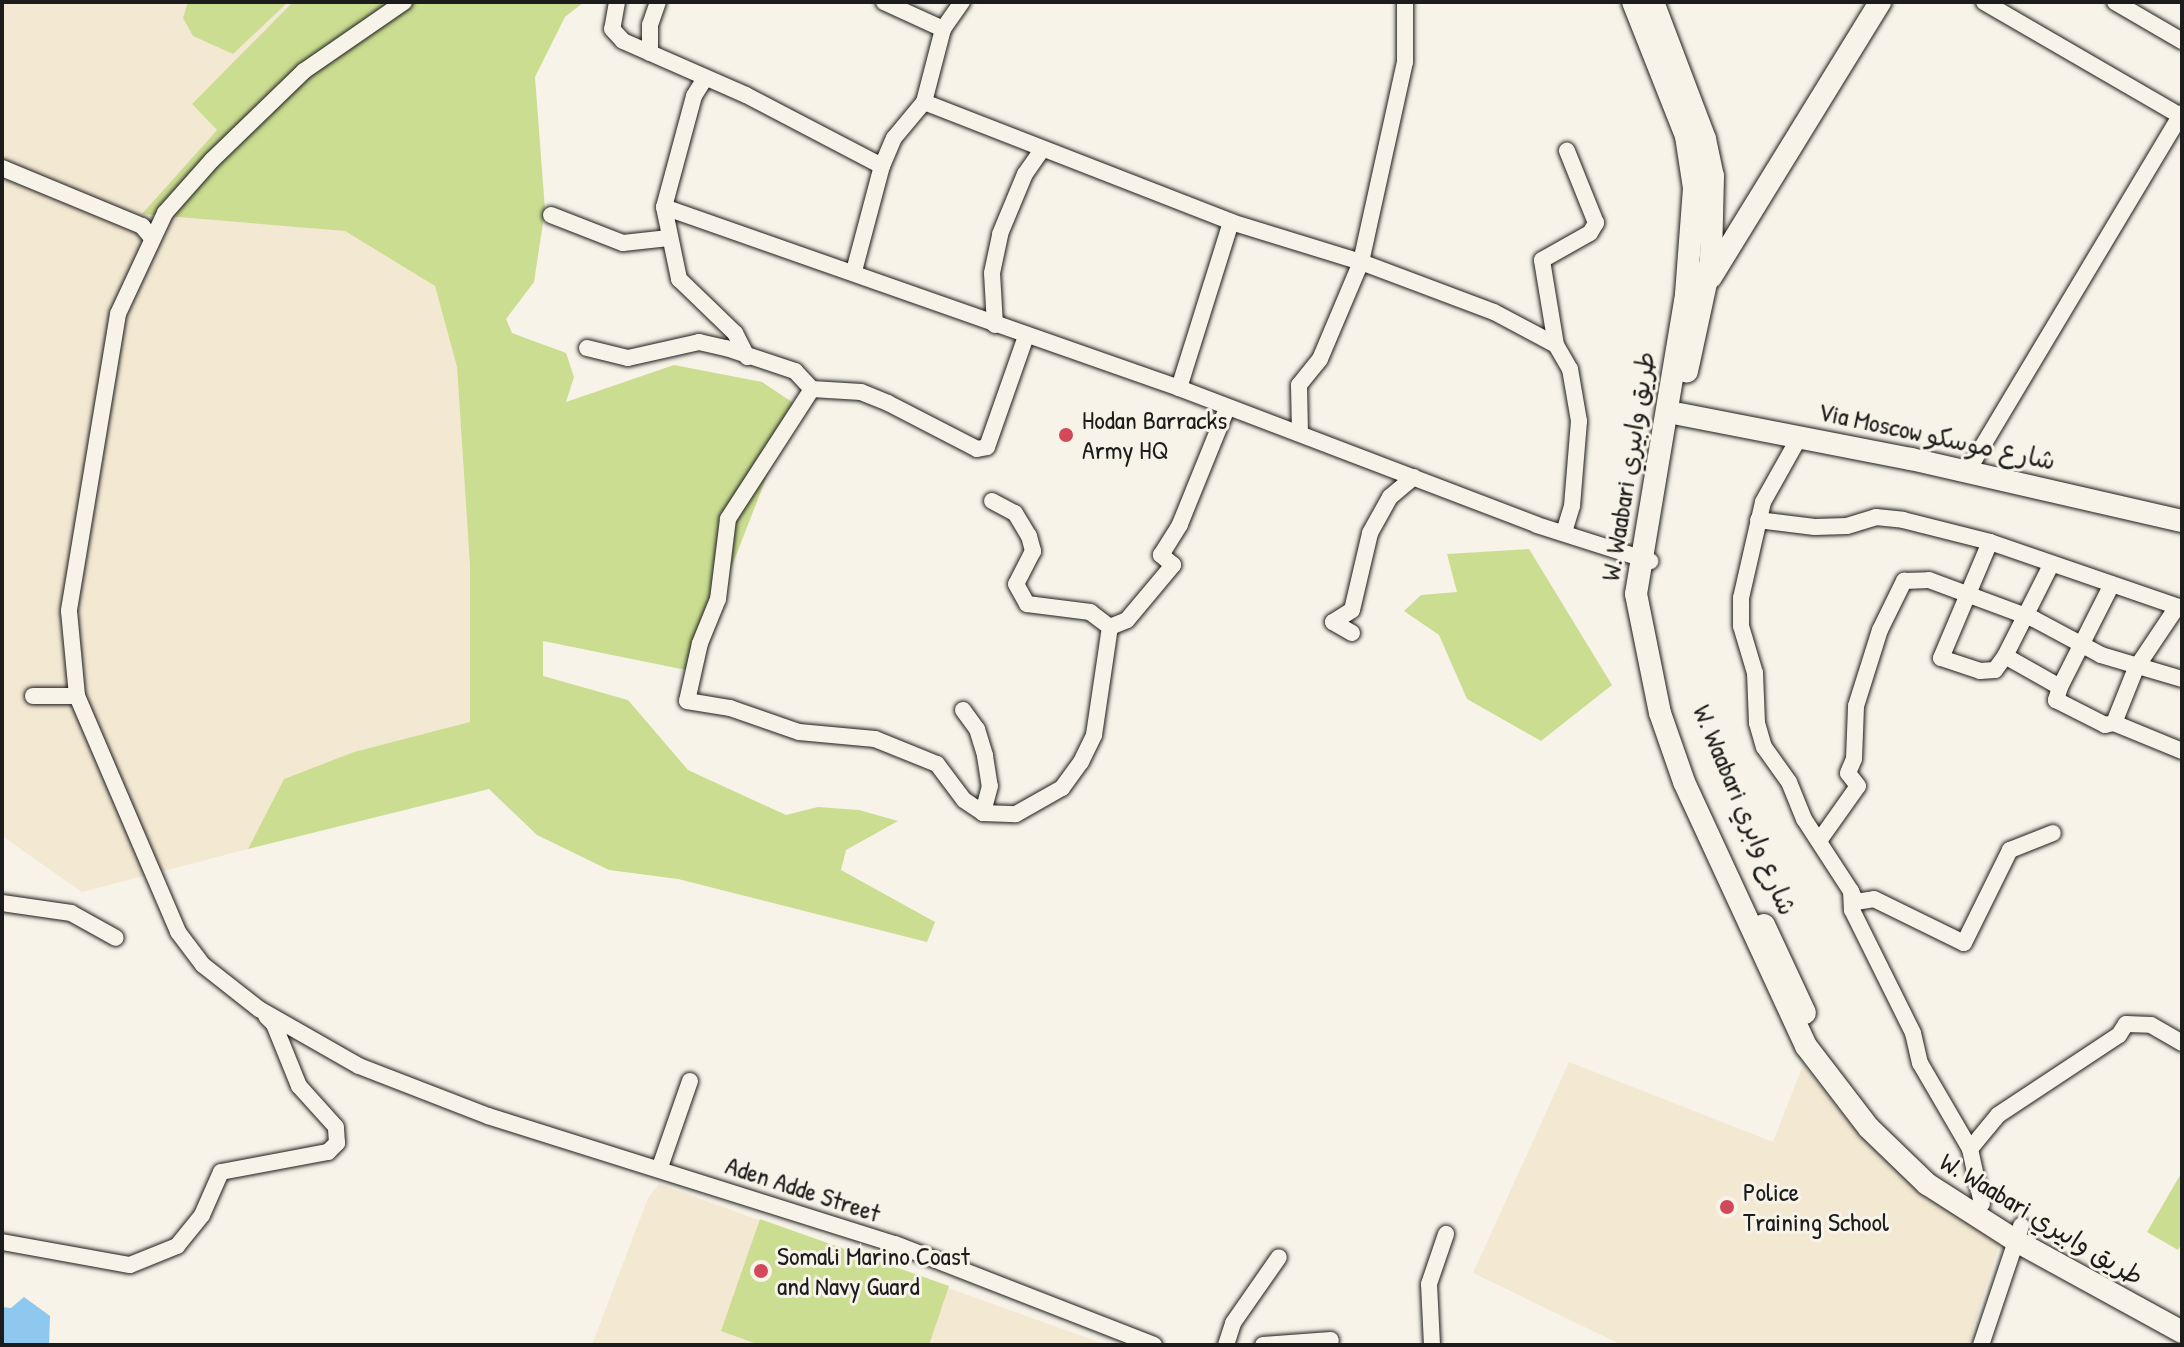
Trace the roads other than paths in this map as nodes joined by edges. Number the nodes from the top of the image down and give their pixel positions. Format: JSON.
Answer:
{"nodes":[{"id":1,"x":404,"y":2,"type":"edge"},
{"id":2,"x":617,"y":2,"type":"edge"},
{"id":3,"x":658,"y":2,"type":"edge"},
{"id":4,"x":884,"y":2,"type":"edge"},
{"id":5,"x":962,"y":2,"type":"edge"},
{"id":6,"x":1405,"y":2,"type":"edge"},
{"id":7,"x":1633,"y":2,"type":"edge"},
{"id":8,"x":1653,"y":2,"type":"edge"},
{"id":9,"x":1880,"y":2,"type":"edge"},
{"id":10,"x":1984,"y":2,"type":"edge"},
{"id":11,"x":2115,"y":2,"type":"edge"},
{"id":12,"x":943,"y":29,"type":"junction"},
{"id":13,"x":2182,"y":41,"type":"edge"},
{"id":14,"x":650,"y":53,"type":"junction"},
{"id":15,"x":704,"y":80,"type":"junction"},
{"id":16,"x":924,"y":102,"type":"junction"},
{"id":17,"x":2181,"y":115,"type":"edge"},
{"id":18,"x":1042,"y":150,"type":"junction"},
{"id":19,"x":1567,"y":151,"type":"dead end"},
{"id":20,"x":882,"y":166,"type":"junction"},
{"id":21,"x":2,"y":168,"type":"edge"},
{"id":22,"x":664,"y":207,"type":"junction"},
{"id":23,"x":551,"y":215,"type":"dead end"},
{"id":24,"x":1231,"y":222,"type":"junction"},
{"id":25,"x":152,"y":238,"type":"junction"},
{"id":26,"x":669,"y":238,"type":"junction"},
{"id":27,"x":1361,"y":262,"type":"junction"},
{"id":28,"x":854,"y":271,"type":"junction"},
{"id":29,"x":1694,"y":292,"type":"junction"},
{"id":30,"x":995,"y":325,"type":"junction"},
{"id":31,"x":1026,"y":336,"type":"junction"},
{"id":32,"x":1556,"y":345,"type":"junction"},
{"id":33,"x":587,"y":348,"type":"dead end"},
{"id":34,"x":747,"y":357,"type":"junction"},
{"id":35,"x":1179,"y":388,"type":"junction"},
{"id":36,"x":812,"y":389,"type":"junction"},
{"id":37,"x":1227,"y":408,"type":"junction"},
{"id":38,"x":1679,"y":414,"type":"junction"},
{"id":39,"x":1300,"y":433,"type":"junction"},
{"id":40,"x":1800,"y":436,"type":"junction"},
{"id":41,"x":1967,"y":472,"type":"junction"},
{"id":42,"x":1414,"y":477,"type":"junction"},
{"id":43,"x":992,"y":501,"type":"dead end"},
{"id":44,"x":1758,"y":520,"type":"junction"},
{"id":45,"x":2182,"y":521,"type":"edge"},
{"id":46,"x":1564,"y":532,"type":"junction"},
{"id":47,"x":1990,"y":542,"type":"junction"},
{"id":48,"x":1645,"y":559,"type":"junction"},
{"id":49,"x":2051,"y":565,"type":"junction"},
{"id":50,"x":2112,"y":584,"type":"junction"},
{"id":51,"x":1967,"y":596,"type":"junction"},
{"id":52,"x":2179,"y":608,"type":"edge"},
{"id":53,"x":2027,"y":619,"type":"junction"},
{"id":54,"x":1110,"y":627,"type":"junction"},
{"id":55,"x":1352,"y":633,"type":"dead end"},
{"id":56,"x":2084,"y":645,"type":"junction"},
{"id":57,"x":2005,"y":656,"type":"junction"},
{"id":58,"x":2136,"y":668,"type":"junction"},
{"id":59,"x":2182,"y":679,"type":"edge"},
{"id":60,"x":2060,"y":687,"type":"junction"},
{"id":61,"x":33,"y":696,"type":"dead end"},
{"id":62,"x":77,"y":696,"type":"junction"},
{"id":63,"x":963,"y":710,"type":"dead end"},
{"id":64,"x":2114,"y":723,"type":"junction"},
{"id":65,"x":2182,"y":751,"type":"edge"},
{"id":66,"x":983,"y":813,"type":"junction"},
{"id":67,"x":2053,"y":833,"type":"dead end"},
{"id":68,"x":1819,"y":841,"type":"junction"},
{"id":69,"x":1851,"y":891,"type":"junction"},
{"id":70,"x":2,"y":903,"type":"edge"},
{"id":71,"x":116,"y":938,"type":"dead end"},
{"id":72,"x":259,"y":1009,"type":"junction"},
{"id":73,"x":2182,"y":1043,"type":"edge"},
{"id":74,"x":690,"y":1081,"type":"dead end"},
{"id":75,"x":1970,"y":1149,"type":"junction"},
{"id":76,"x":660,"y":1167,"type":"junction"},
{"id":77,"x":1982,"y":1204,"type":"junction"},
{"id":78,"x":1446,"y":1234,"type":"dead end"},
{"id":79,"x":2018,"y":1234,"type":"junction"},
{"id":80,"x":2,"y":1242,"type":"edge"},
{"id":81,"x":1279,"y":1257,"type":"dead end"},
{"id":82,"x":2182,"y":1317,"type":"edge"},
{"id":83,"x":2182,"y":1332,"type":"edge"},
{"id":84,"x":1331,"y":1340,"type":"dead end"},
{"id":85,"x":1154,"y":1345,"type":"edge"},
{"id":86,"x":1226,"y":1345,"type":"edge"},
{"id":87,"x":1263,"y":1345,"type":"edge"},
{"id":88,"x":1432,"y":1345,"type":"edge"},
{"id":89,"x":1981,"y":1345,"type":"edge"}],
"edges":[{"from":1,"to":25,"type":"street"},
{"from":2,"to":14,"type":"street"},
{"from":3,"to":14,"type":"street"},
{"from":4,"to":12,"type":"street"},
{"from":5,"to":12,"type":"street"},
{"from":6,"to":27,"type":"street"},
{"from":7,"to":29,"type":"main road","name":"W. Waabari شارع وابري"},
{"from":8,"to":29,"type":"main road","name":"W. Waabari شارع وابري"},
{"from":9,"to":29,"type":"main road"},
{"from":10,"to":17,"type":"street"},
{"from":11,"to":13,"type":"street"},
{"from":12,"to":16,"type":"street"},
{"from":14,"to":15,"type":"street"},
{"from":15,"to":20,"type":"street"},
{"from":15,"to":22,"type":"street"},
{"from":16,"to":18,"type":"street"},
{"from":16,"to":20,"type":"street"},
{"from":17,"to":41,"type":"street"},
{"from":18,"to":24,"type":"street"},
{"from":18,"to":30,"type":"street"},
{"from":19,"to":32,"type":"street"},
{"from":20,"to":28,"type":"street"},
{"from":21,"to":25,"type":"street"},
{"from":22,"to":26,"type":"street"},
{"from":22,"to":28,"type":"street"},
{"from":23,"to":26,"type":"street"},
{"from":24,"to":27,"type":"street"},
{"from":24,"to":35,"type":"street"},
{"from":25,"to":62,"type":"street"},
{"from":26,"to":34,"type":"street"},
{"from":27,"to":32,"type":"street"},
{"from":27,"to":39,"type":"street"},
{"from":28,"to":30,"type":"street"},
{"from":29,"to":38,"type":"main road","name":"W. Waabari شارع وابري"},
{"from":29,"to":48,"type":"main road","name":"W. Waabari طريق وابيري"},
{"from":30,"to":31,"type":"street"},
{"from":31,"to":35,"type":"street"},
{"from":31,"to":36,"type":"street"},
{"from":32,"to":46,"type":"street"},
{"from":33,"to":34,"type":"street"},
{"from":34,"to":36,"type":"street"},
{"from":35,"to":37,"type":"street"},
{"from":36,"to":66,"type":"street"},
{"from":37,"to":39,"type":"street"},
{"from":37,"to":54,"type":"street"},
{"from":38,"to":40,"type":"main road","name":"Via Moscow شارع موسكو"},
{"from":38,"to":48,"type":"main road","name":"W. Waabari شارع وابري"},
{"from":39,"to":42,"type":"street"},
{"from":40,"to":41,"type":"main road","name":"Via Moscow شارع موسكو"},
{"from":40,"to":44,"type":"street"},
{"from":41,"to":45,"type":"main road","name":"Via Moscow شارع موسكو"},
{"from":42,"to":46,"type":"street"},
{"from":42,"to":55,"type":"street"},
{"from":43,"to":54,"type":"street"},
{"from":44,"to":47,"type":"street"},
{"from":44,"to":68,"type":"street"},
{"from":46,"to":48,"type":"street"},
{"from":47,"to":49,"type":"street"},
{"from":47,"to":51,"type":"street"},
{"from":48,"to":77,"type":"main road","name":"W. Waabari شارع وابري"},
{"from":48,"to":79,"type":"main road","name":"W. Waabari طريق وابيري"},
{"from":49,"to":50,"type":"street"},
{"from":49,"to":53,"type":"street"},
{"from":50,"to":52,"type":"street"},
{"from":50,"to":56,"type":"street"},
{"from":51,"to":53,"type":"street"},
{"from":51,"to":57,"type":"street"},
{"from":51,"to":68,"type":"street"},
{"from":52,"to":58,"type":"street"},
{"from":53,"to":56,"type":"street"},
{"from":53,"to":57,"type":"street"},
{"from":54,"to":66,"type":"street"},
{"from":56,"to":58,"type":"street"},
{"from":56,"to":60,"type":"street"},
{"from":57,"to":60,"type":"street"},
{"from":58,"to":59,"type":"street"},
{"from":58,"to":64,"type":"street"},
{"from":60,"to":64,"type":"street"},
{"from":61,"to":62,"type":"street"},
{"from":62,"to":72,"type":"street"},
{"from":63,"to":66,"type":"street"},
{"from":64,"to":65,"type":"street"},
{"from":67,"to":69,"type":"street"},
{"from":68,"to":69,"type":"street"},
{"from":69,"to":75,"type":"street"},
{"from":70,"to":71,"type":"street"},
{"from":72,"to":76,"type":"street","name":"Aden Adde Street"},
{"from":72,"to":80,"type":"street"},
{"from":73,"to":75,"type":"street"},
{"from":74,"to":76,"type":"street"},
{"from":75,"to":77,"type":"street"},
{"from":76,"to":85,"type":"street","name":"Aden Adde Street"},
{"from":77,"to":79,"type":"main road","name":"W. Waabari شارع وابري"},
{"from":78,"to":88,"type":"street"},
{"from":79,"to":82,"type":"main road","name":"W. Waabari شارع وابري"},
{"from":79,"to":83,"type":"main road","name":"W. Waabari طريق وابيري"},
{"from":79,"to":89,"type":"street"},
{"from":81,"to":86,"type":"street"},
{"from":84,"to":87,"type":"street"}]}
